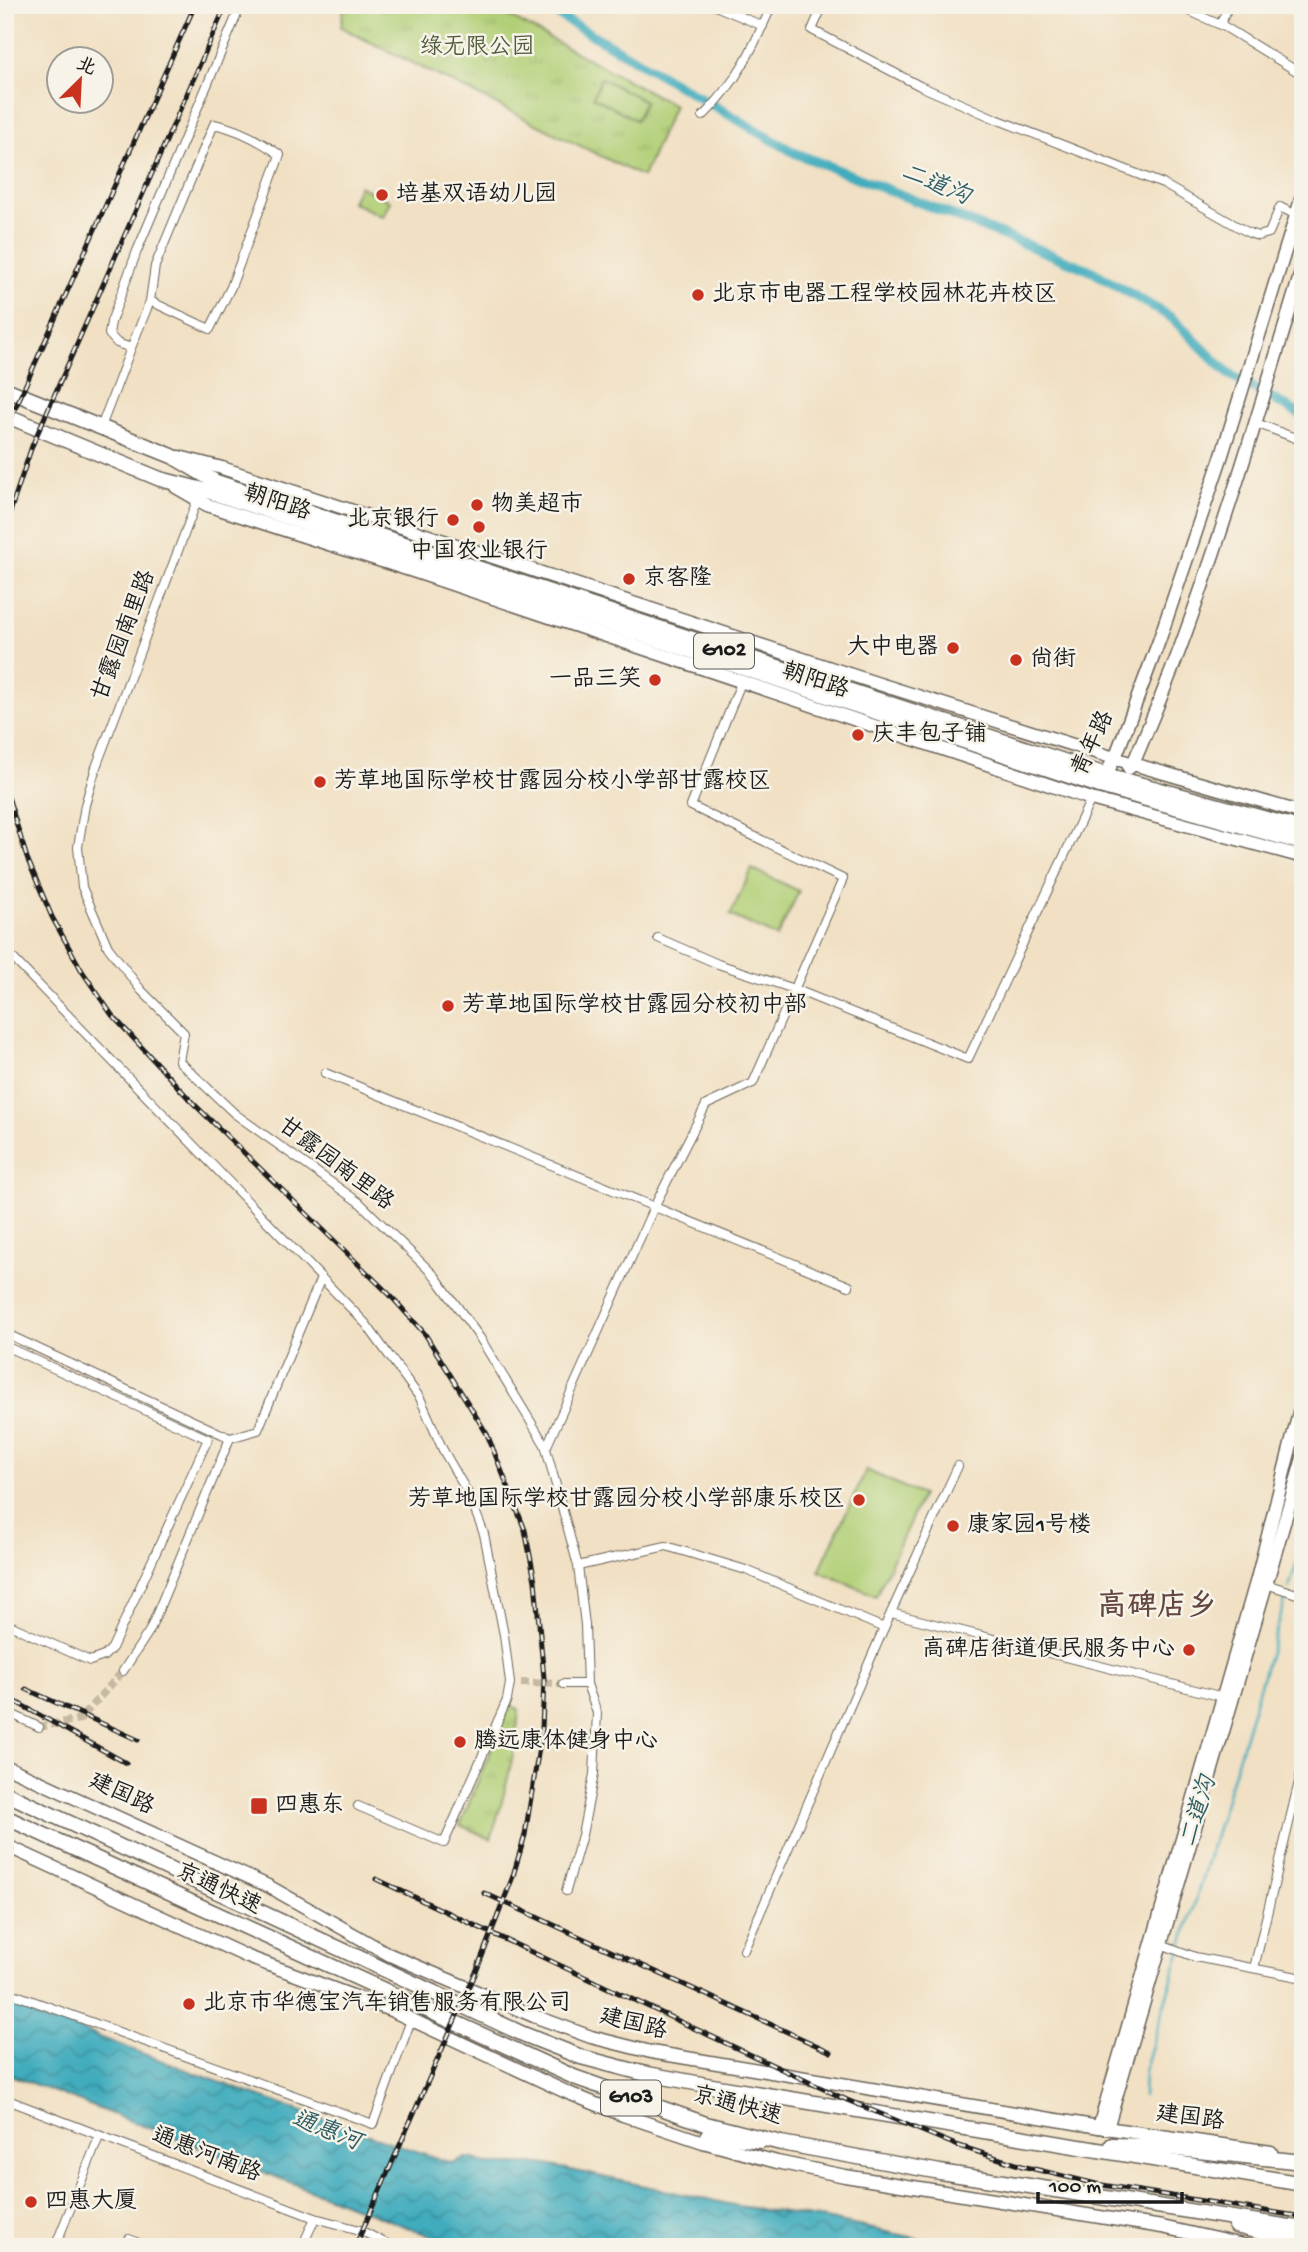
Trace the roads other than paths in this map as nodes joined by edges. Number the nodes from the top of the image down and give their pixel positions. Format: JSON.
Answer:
{"nodes":[{"id":1,"x":241,"y":5,"type":"edge"},
{"id":2,"x":713,"y":5,"type":"edge"},
{"id":3,"x":772,"y":5,"type":"edge"},
{"id":4,"x":823,"y":5,"type":"edge"},
{"id":5,"x":1176,"y":5,"type":"edge"},
{"id":6,"x":1229,"y":5,"type":"edge"},
{"id":7,"x":1220,"y":25,"type":"junction"},
{"id":8,"x":762,"y":26,"type":"junction"},
{"id":9,"x":1303,"y":75,"type":"edge"},
{"id":10,"x":703,"y":116,"type":"dead end"},
{"id":11,"x":1303,"y":193,"type":"edge"},
{"id":12,"x":1296,"y":215,"type":"junction"},
{"id":13,"x":1303,"y":266,"type":"edge"},
{"id":14,"x":150,"y":301,"type":"junction"},
{"id":15,"x":131,"y":348,"type":"junction"},
{"id":16,"x":5,"y":389,"type":"edge"},
{"id":17,"x":5,"y":415,"type":"edge"},
{"id":18,"x":1256,"y":421,"type":"junction"},
{"id":19,"x":101,"y":427,"type":"junction"},
{"id":20,"x":1303,"y":441,"type":"edge"},
{"id":21,"x":172,"y":456,"type":"junction"},
{"id":22,"x":160,"y":479,"type":"junction"},
{"id":23,"x":198,"y":498,"type":"junction"},
{"id":24,"x":348,"y":509,"type":"junction"},
{"id":25,"x":339,"y":535,"type":"junction"},
{"id":26,"x":741,"y":683,"type":"junction"},
{"id":27,"x":1115,"y":758,"type":"junction"},
{"id":28,"x":1133,"y":764,"type":"junction"},
{"id":29,"x":1108,"y":782,"type":"junction"},
{"id":30,"x":1091,"y":800,"type":"junction"},
{"id":31,"x":1303,"y":813,"type":"edge"},
{"id":32,"x":1303,"y":830,"type":"edge"},
{"id":33,"x":1303,"y":843,"type":"edge"},
{"id":34,"x":1303,"y":857,"type":"edge"},
{"id":35,"x":658,"y":938,"type":"dead end"},
{"id":36,"x":5,"y":950,"type":"edge"},
{"id":37,"x":794,"y":989,"type":"junction"},
{"id":38,"x":325,"y":1073,"type":"dead end"},
{"id":39,"x":654,"y":1207,"type":"junction"},
{"id":40,"x":321,"y":1278,"type":"junction"},
{"id":41,"x":849,"y":1286,"type":"dead end"},
{"id":42,"x":5,"y":1333,"type":"edge"},
{"id":43,"x":5,"y":1346,"type":"edge"},
{"id":44,"x":1303,"y":1396,"type":"edge"},
{"id":45,"x":230,"y":1438,"type":"junction"},
{"id":46,"x":546,"y":1448,"type":"junction"},
{"id":47,"x":1303,"y":1458,"type":"edge"},
{"id":48,"x":958,"y":1466,"type":"dead end"},
{"id":49,"x":578,"y":1566,"type":"junction"},
{"id":50,"x":1268,"y":1584,"type":"junction"},
{"id":51,"x":1301,"y":1595,"type":"edge"},
{"id":52,"x":891,"y":1613,"type":"junction"},
{"id":53,"x":5,"y":1623,"type":"edge"},
{"id":54,"x":884,"y":1628,"type":"junction"},
{"id":55,"x":123,"y":1671,"type":"tunnel mouth"},
{"id":56,"x":510,"y":1683,"type":"junction"},
{"id":57,"x":521,"y":1683,"type":"tunnel mouth"},
{"id":58,"x":563,"y":1684,"type":"tunnel mouth"},
{"id":59,"x":587,"y":1684,"type":"junction"},
{"id":60,"x":1223,"y":1697,"type":"junction"},
{"id":61,"x":5,"y":1711,"type":"edge"},
{"id":62,"x":39,"y":1727,"type":"tunnel mouth"},
{"id":63,"x":1303,"y":1765,"type":"edge"},
{"id":64,"x":5,"y":1766,"type":"edge"},
{"id":65,"x":5,"y":1793,"type":"edge"},
{"id":66,"x":358,"y":1806,"type":"dead end"},
{"id":67,"x":5,"y":1817,"type":"edge"},
{"id":68,"x":5,"y":1845,"type":"edge"},
{"id":69,"x":566,"y":1891,"type":"dead end"},
{"id":70,"x":1167,"y":1947,"type":"junction"},
{"id":71,"x":744,"y":1950,"type":"dead end"},
{"id":72,"x":1254,"y":1968,"type":"junction"},
{"id":73,"x":1303,"y":1978,"type":"edge"},
{"id":74,"x":5,"y":1991,"type":"edge"},
{"id":75,"x":411,"y":2020,"type":"junction"},
{"id":76,"x":5,"y":2099,"type":"edge"},
{"id":77,"x":1103,"y":2127,"type":"junction"},
{"id":78,"x":674,"y":2133,"type":"junction"},
{"id":79,"x":99,"y":2137,"type":"junction"},
{"id":80,"x":781,"y":2143,"type":"junction"},
{"id":81,"x":1057,"y":2143,"type":"junction"},
{"id":82,"x":1303,"y":2160,"type":"edge"},
{"id":83,"x":1303,"y":2184,"type":"edge"},
{"id":84,"x":1171,"y":2208,"type":"junction"},
{"id":85,"x":316,"y":2218,"type":"junction"},
{"id":86,"x":1303,"y":2230,"type":"edge"},
{"id":87,"x":129,"y":2239,"type":"dead end"},
{"id":88,"x":1303,"y":2243,"type":"edge"},
{"id":89,"x":387,"y":2246,"type":"edge"},
{"id":90,"x":55,"y":2247,"type":"edge"},
{"id":91,"x":148,"y":2247,"type":"edge"},
{"id":92,"x":302,"y":2247,"type":"edge"},
{"id":93,"x":1252,"y":2247,"type":"edge"}],
"edges":[{"from":1,"to":15,"type":"street"},
{"from":2,"to":8,"type":"street"},
{"from":3,"to":8,"type":"street"},
{"from":4,"to":12,"type":"street"},
{"from":5,"to":7,"type":"street"},
{"from":6,"to":7,"type":"street"},
{"from":7,"to":9,"type":"street"},
{"from":8,"to":10,"type":"street"},
{"from":11,"to":12,"type":"main road","name":"青年路"},
{"from":12,"to":27,"type":"main road","name":"青年路"},
{"from":13,"to":18,"type":"main road","name":"青年路"},
{"from":14,"to":14,"type":"street"},
{"from":14,"to":15,"type":"street"},
{"from":15,"to":19,"type":"street"},
{"from":16,"to":19,"type":"highway","name":"朝阳路","number":"G102"},
{"from":17,"to":22,"type":"highway","name":"朝阳路","number":"G102"},
{"from":18,"to":20,"type":"street"},
{"from":18,"to":28,"type":"main road","name":"青年路"},
{"from":19,"to":21,"type":"highway","name":"朝阳路","number":"G102"},
{"from":21,"to":24,"type":"main road","name":"朝阳路"},
{"from":21,"to":25,"type":"highway","name":"朝阳路","number":"G102"},
{"from":22,"to":23,"type":"main road","name":"朝阳路"},
{"from":22,"to":25,"type":"highway","name":"朝阳路","number":"G102"},
{"from":23,"to":25,"type":"main road","name":"朝阳路"},
{"from":23,"to":46,"type":"street","name":"甘露园南里路"},
{"from":24,"to":25,"type":"main road"},
{"from":24,"to":27,"type":"main road","name":"朝阳路"},
{"from":25,"to":26,"type":"main road","name":"朝阳路"},
{"from":25,"to":29,"type":"highway","name":"朝阳路","number":"G102"},
{"from":26,"to":30,"type":"main road","name":"朝阳路"},
{"from":26,"to":37,"type":"street"},
{"from":27,"to":28,"type":"main road","name":"朝阳路"},
{"from":27,"to":29,"type":"main road","name":"青年路"},
{"from":28,"to":29,"type":"main road","name":"青年路"},
{"from":28,"to":31,"type":"main road","name":"朝阳路"},
{"from":29,"to":30,"type":"main road","name":"青年路"},
{"from":29,"to":32,"type":"highway","name":"朝阳路","number":"G102"},
{"from":29,"to":33,"type":"highway","name":"朝阳路","number":"G102"},
{"from":30,"to":34,"type":"main road","name":"朝阳路"},
{"from":30,"to":37,"type":"street"},
{"from":35,"to":37,"type":"street"},
{"from":36,"to":40,"type":"street"},
{"from":37,"to":39,"type":"street"},
{"from":38,"to":39,"type":"street"},
{"from":39,"to":41,"type":"street"},
{"from":39,"to":46,"type":"street"},
{"from":40,"to":45,"type":"street"},
{"from":40,"to":56,"type":"street"},
{"from":42,"to":45,"type":"street"},
{"from":43,"to":53,"type":"street"},
{"from":44,"to":60,"type":"main road"},
{"from":45,"to":55,"type":"street"},
{"from":46,"to":49,"type":"street","name":"甘露园南里路"},
{"from":47,"to":50,"type":"main road"},
{"from":48,"to":52,"type":"street"},
{"from":49,"to":54,"type":"street"},
{"from":49,"to":59,"type":"street","name":"甘露园南里路"},
{"from":50,"to":51,"type":"street"},
{"from":50,"to":70,"type":"main road"},
{"from":52,"to":54,"type":"street"},
{"from":52,"to":60,"type":"street"},
{"from":54,"to":71,"type":"street"},
{"from":56,"to":57,"type":"street"},
{"from":56,"to":66,"type":"street"},
{"from":58,"to":59,"type":"street"},
{"from":59,"to":69,"type":"street","name":"甘露园南里路"},
{"from":60,"to":77,"type":"main road"},
{"from":61,"to":62,"type":"street"},
{"from":63,"to":72,"type":"street"},
{"from":64,"to":77,"type":"main road","name":"建国路"},
{"from":65,"to":81,"type":"highway","name":"京通快速","number":"G103"},
{"from":67,"to":80,"type":"highway","name":"京通快速","number":"G103"},
{"from":68,"to":75,"type":"main road"},
{"from":70,"to":72,"type":"street"},
{"from":70,"to":77,"type":"main road"},
{"from":72,"to":73,"type":"street"},
{"from":74,"to":75,"type":"street"},
{"from":75,"to":78,"type":"main road"},
{"from":76,"to":79,"type":"street","name":"通惠河南路"},
{"from":77,"to":82,"type":"main road","name":"建国路"},
{"from":78,"to":80,"type":"main road"},
{"from":78,"to":93,"type":"main road"},
{"from":79,"to":85,"type":"street","name":"通惠河南路"},
{"from":79,"to":90,"type":"street"},
{"from":80,"to":84,"type":"highway","name":"京通快速","number":"G103"},
{"from":81,"to":82,"type":"highway"},
{"from":81,"to":83,"type":"highway","name":"京通快速","number":"G103"},
{"from":84,"to":86,"type":"highway","name":"京通快速","number":"G103"},
{"from":84,"to":88,"type":"highway"},
{"from":85,"to":89,"type":"street","name":"通惠河南路"},
{"from":85,"to":92,"type":"street"},
{"from":87,"to":91,"type":"street"}]}
